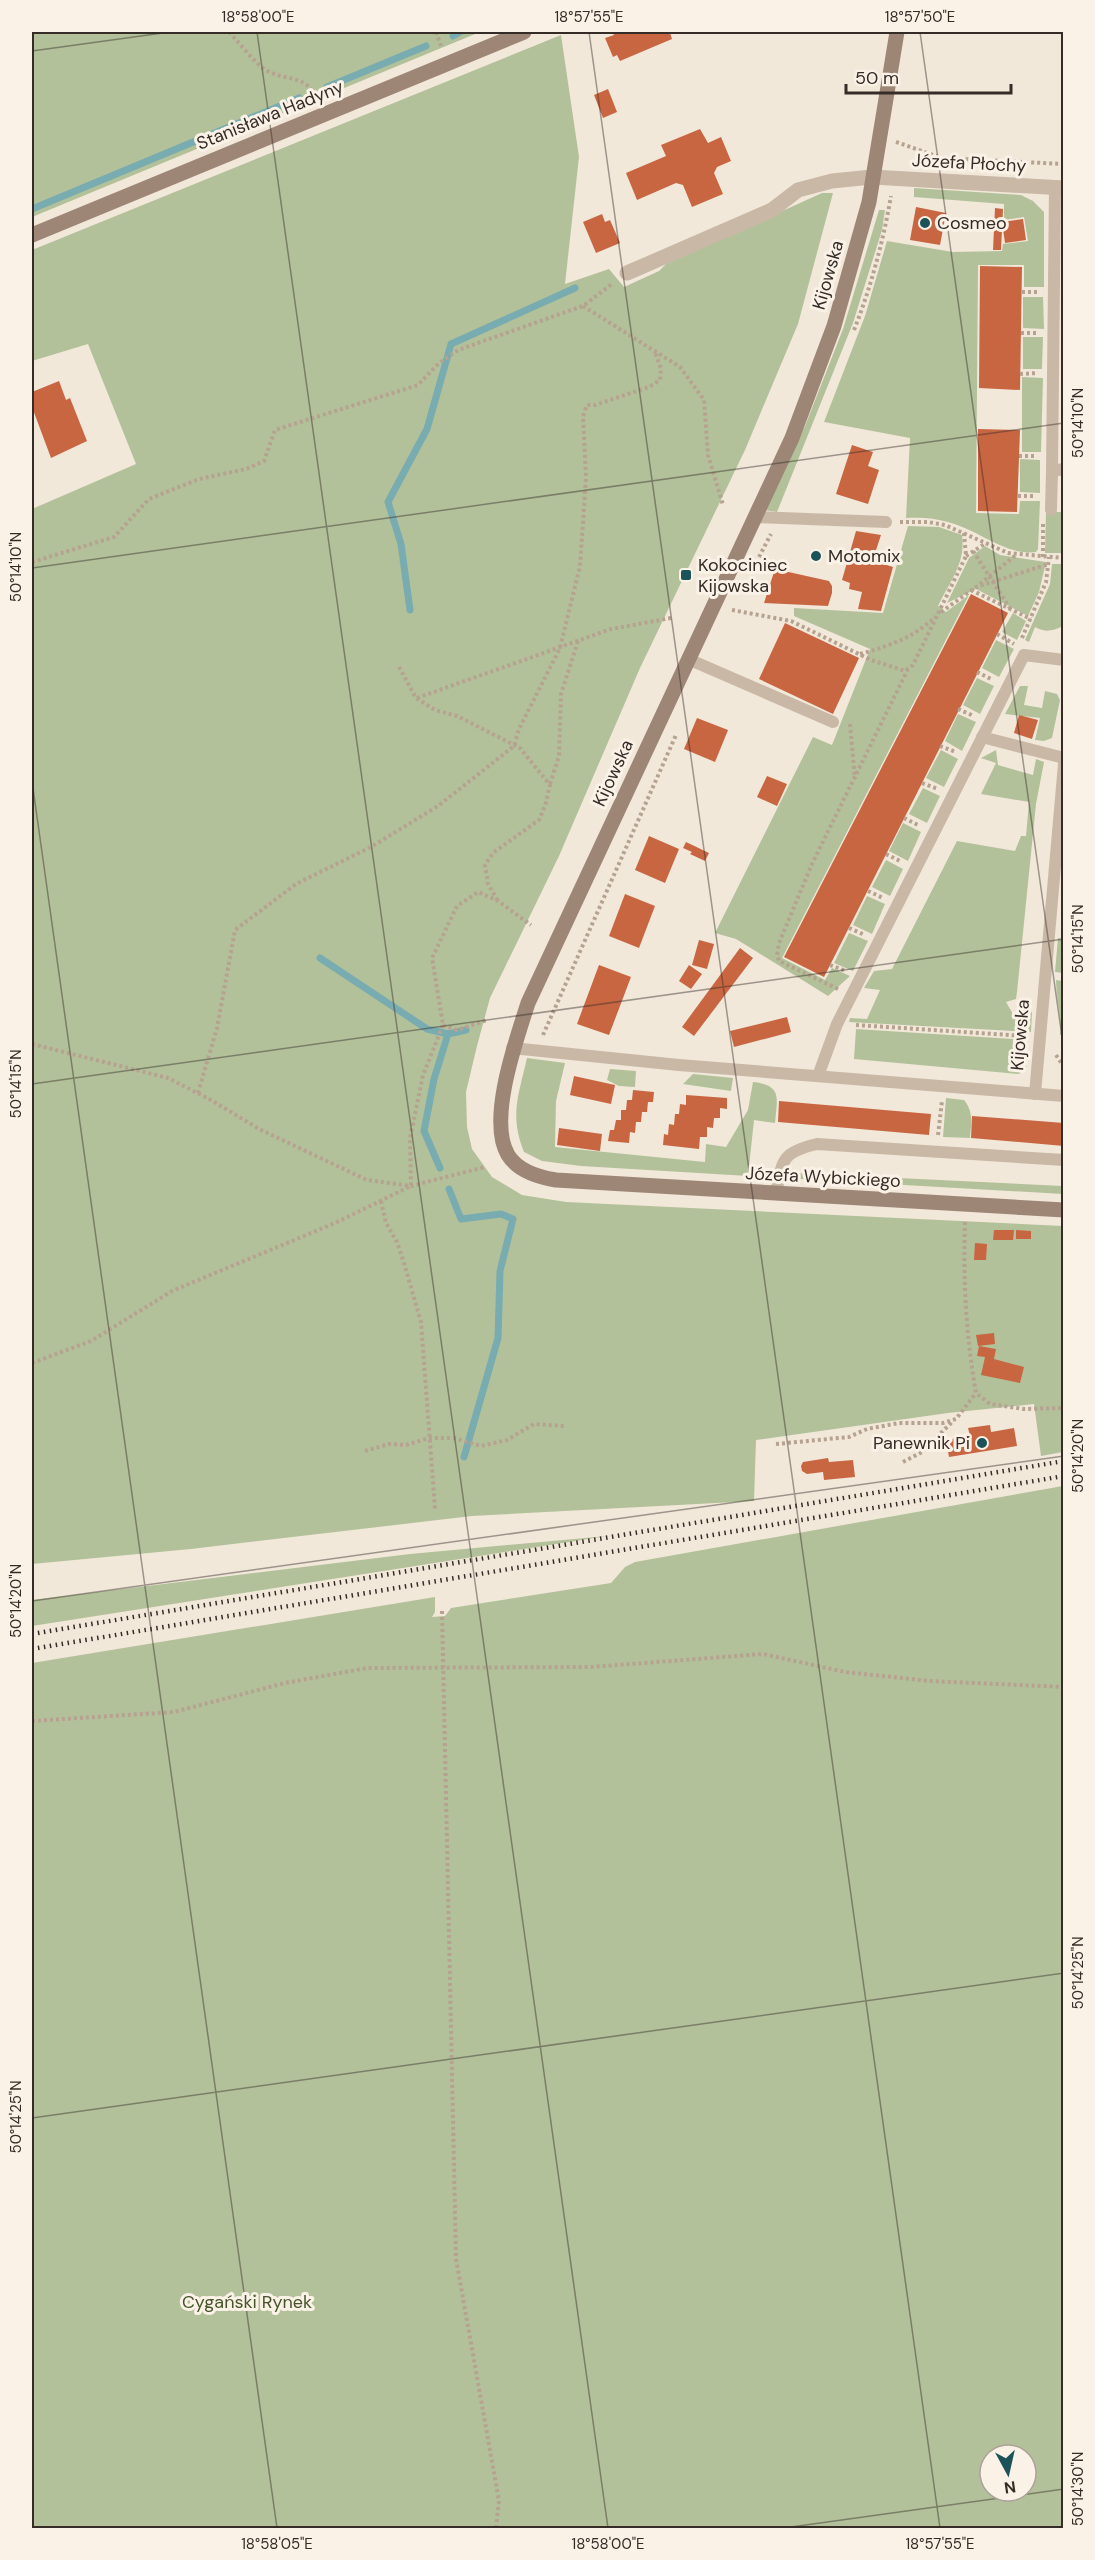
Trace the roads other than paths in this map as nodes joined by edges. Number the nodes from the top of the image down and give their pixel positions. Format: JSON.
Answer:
{"nodes":[{"id":1,"x":524,"y":32,"type":"edge"},
{"id":2,"x":897,"y":32,"type":"edge"},
{"id":3,"x":872,"y":177,"type":"junction"},
{"id":4,"x":1059,"y":187,"type":"edge"},
{"id":5,"x":32,"y":235,"type":"edge"},
{"id":6,"x":627,"y":273,"type":"road end"},
{"id":7,"x":1058,"y":470,"type":"edge"},
{"id":8,"x":1051,"y":510,"type":"dead end"},
{"id":9,"x":754,"y":517,"type":"junction"},
{"id":10,"x":886,"y":522,"type":"road end"},
{"id":11,"x":688,"y":659,"type":"junction"},
{"id":12,"x":1064,"y":660,"type":"edge"},
{"id":13,"x":833,"y":722,"type":"dead end"},
{"id":14,"x":982,"y":737,"type":"junction"},
{"id":15,"x":1064,"y":758,"type":"edge"},
{"id":16,"x":1064,"y":764,"type":"edge"},
{"id":17,"x":512,"y":1048,"type":"junction"},
{"id":18,"x":818,"y":1076,"type":"junction"},
{"id":19,"x":1035,"y":1094,"type":"junction"},
{"id":20,"x":1064,"y":1096,"type":"edge"},
{"id":21,"x":1064,"y":1160,"type":"edge"},
{"id":22,"x":580,"y":1182,"type":"joint"},
{"id":23,"x":776,"y":1194,"type":"junction"},
{"id":24,"x":1064,"y":1210,"type":"edge"}],
"edges":[{"from":1,"to":5,"type":"street","name":"Stanisława Hadyny"},
{"from":2,"to":3,"type":"street","name":"Kijowska"},
{"from":3,"to":4,"type":"street","name":"Józefa Płochy"},
{"from":3,"to":6,"type":"street","name":"Józefa Płochy"},
{"from":3,"to":9,"type":"street","name":"Kijowska"},
{"from":4,"to":7,"type":"lane"},
{"from":7,"to":8,"type":"lane"},
{"from":9,"to":10,"type":"lane"},
{"from":9,"to":11,"type":"street","name":"Kijowska"},
{"from":11,"to":13,"type":"lane"},
{"from":11,"to":17,"type":"street","name":"Kijowska"},
{"from":12,"to":14,"type":"lane"},
{"from":14,"to":15,"type":"lane"},
{"from":14,"to":18,"type":"lane"},
{"from":16,"to":19,"type":"lane","name":"Kijowska"},
{"from":17,"to":18,"type":"lane","name":"Kijowska"},
{"from":17,"to":22,"type":"street","name":"Kijowska"},
{"from":18,"to":19,"type":"lane","name":"Kijowska"},
{"from":19,"to":20,"type":"lane","name":"Kijowska"},
{"from":21,"to":23,"type":"lane"},
{"from":22,"to":23,"type":"street","name":"Józefa Wybickiego"},
{"from":23,"to":24,"type":"street","name":"Józefa Wybickiego"}]}
